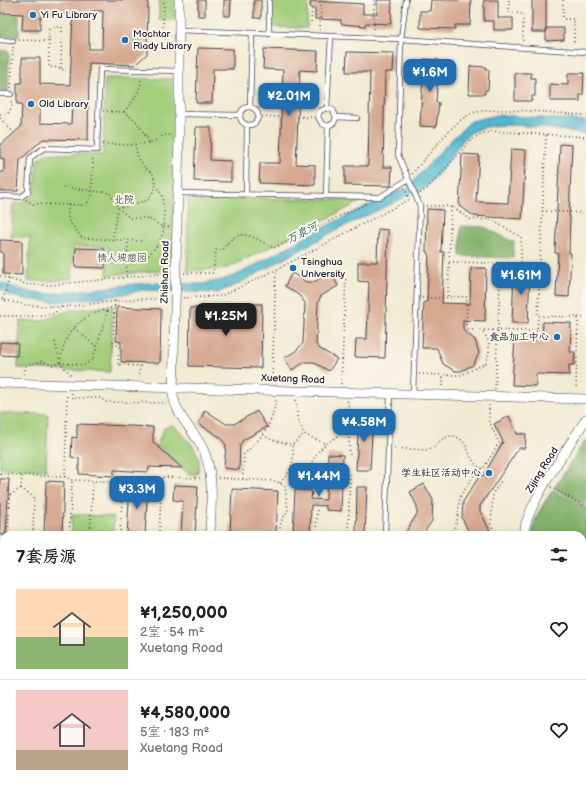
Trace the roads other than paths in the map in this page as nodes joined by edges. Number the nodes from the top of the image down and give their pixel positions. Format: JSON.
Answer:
{"nodes":[{"id":1,"x":179,"y":0,"type":"edge"},
{"id":2,"x":269,"y":0,"type":"edge"},
{"id":3,"x":406,"y":0,"type":"edge"},
{"id":4,"x":179,"y":30,"type":"junction"},
{"id":5,"x":252,"y":34,"type":"junction"},
{"id":6,"x":269,"y":34,"type":"junction"},
{"id":7,"x":331,"y":37,"type":"junction"},
{"id":8,"x":401,"y":39,"type":"junction"},
{"id":9,"x":0,"y":40,"type":"edge"},
{"id":10,"x":16,"y":40,"type":"road end"},
{"id":11,"x":586,"y":52,"type":"edge"},
{"id":12,"x":179,"y":71,"type":"junction"},
{"id":13,"x":0,"y":94,"type":"edge"},
{"id":14,"x":11,"y":94,"type":"road end"},
{"id":15,"x":250,"y":107,"type":"junction"},
{"id":16,"x":327,"y":108,"type":"junction"},
{"id":17,"x":179,"y":114,"type":"junction"},
{"id":18,"x":240,"y":115,"type":"junction"},
{"id":19,"x":336,"y":117,"type":"junction"},
{"id":20,"x":357,"y":118,"type":"dead end"},
{"id":21,"x":247,"y":125,"type":"junction"},
{"id":22,"x":328,"y":126,"type":"junction"},
{"id":23,"x":407,"y":180,"type":"junction"},
{"id":24,"x":178,"y":193,"type":"junction"},
{"id":25,"x":246,"y":194,"type":"junction"},
{"id":26,"x":0,"y":196,"type":"edge"},
{"id":27,"x":326,"y":196,"type":"junction"},
{"id":28,"x":0,"y":383,"type":"edge"},
{"id":29,"x":173,"y":386,"type":"junction"},
{"id":30,"x":390,"y":394,"type":"junction"},
{"id":31,"x":413,"y":394,"type":"junction"},
{"id":32,"x":586,"y":399,"type":"edge"},
{"id":33,"x":586,"y":419,"type":"edge"},
{"id":34,"x":210,"y":531,"type":"edge"},
{"id":35,"x":385,"y":531,"type":"edge"},
{"id":36,"x":525,"y":531,"type":"edge"}],
"edges":[{"from":1,"to":4,"type":"street","name":"Zhishan Road"},
{"from":2,"to":6,"type":"lane"},
{"from":3,"to":8,"type":"lane"},
{"from":4,"to":5,"type":"lane"},
{"from":4,"to":12,"type":"street","name":"Zhishan Road"},
{"from":5,"to":6,"type":"lane"},
{"from":5,"to":15,"type":"lane"},
{"from":6,"to":7,"type":"lane"},
{"from":7,"to":8,"type":"lane"},
{"from":7,"to":16,"type":"lane"},
{"from":8,"to":11,"type":"lane"},
{"from":8,"to":23,"type":"lane"},
{"from":9,"to":10,"type":"lane"},
{"from":12,"to":17,"type":"street","name":"Zhishan Road"},
{"from":12,"to":26,"type":"lane"},
{"from":13,"to":14,"type":"lane"},
{"from":15,"to":18,"type":"lane"},
{"from":15,"to":21,"type":"lane"},
{"from":16,"to":19,"type":"lane"},
{"from":16,"to":22,"type":"lane"},
{"from":17,"to":18,"type":"lane"},
{"from":17,"to":24,"type":"street","name":"Zhishan Road"},
{"from":18,"to":21,"type":"lane"},
{"from":19,"to":20,"type":"lane"},
{"from":19,"to":22,"type":"lane"},
{"from":21,"to":25,"type":"lane"},
{"from":22,"to":27,"type":"lane"},
{"from":23,"to":27,"type":"lane"},
{"from":23,"to":31,"type":"lane"},
{"from":24,"to":25,"type":"lane"},
{"from":24,"to":29,"type":"street","name":"Zhishan Road"},
{"from":25,"to":27,"type":"lane"},
{"from":28,"to":29,"type":"street","name":"Xuetang Road"},
{"from":29,"to":30,"type":"street","name":"Xuetang Road"},
{"from":29,"to":34,"type":"street","name":"Zhishan Road"},
{"from":30,"to":31,"type":"street","name":"Xuetang Road"},
{"from":30,"to":35,"type":"lane"},
{"from":31,"to":32,"type":"street","name":"Xuetang Road"},
{"from":33,"to":36,"type":"street","name":"Zijing Road"}]}
